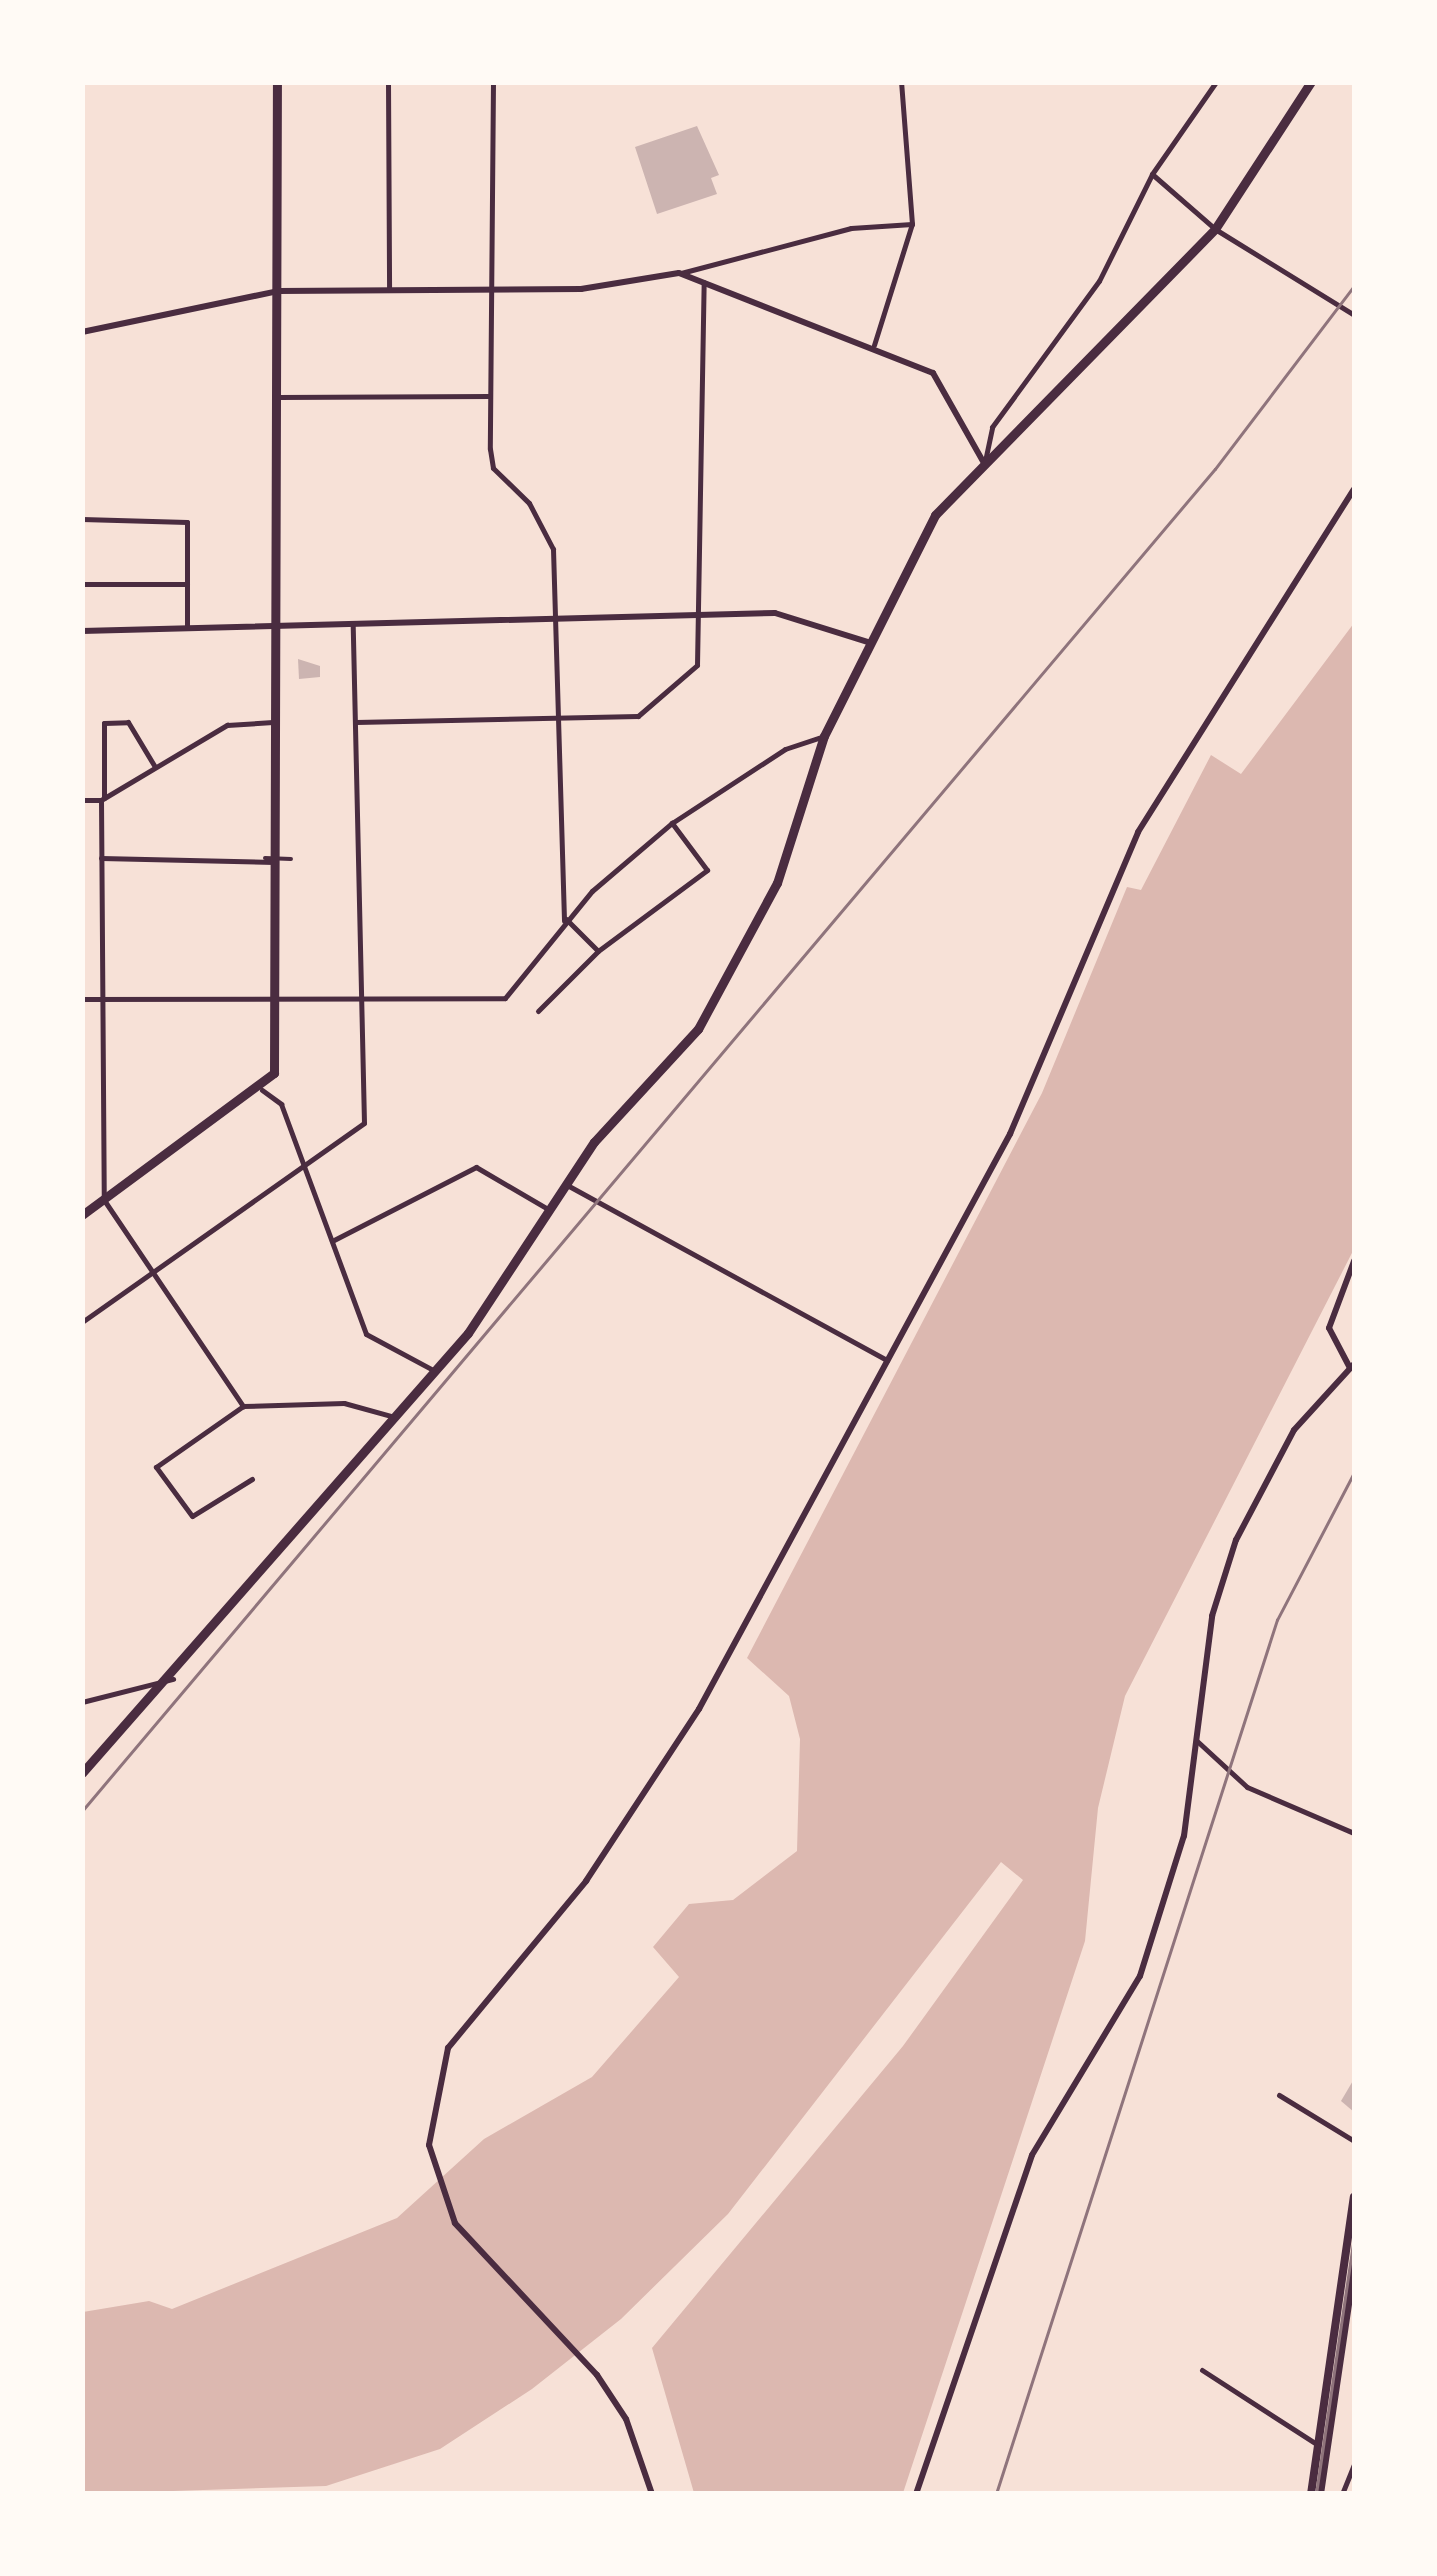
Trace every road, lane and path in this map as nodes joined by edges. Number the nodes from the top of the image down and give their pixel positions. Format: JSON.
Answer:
{"nodes":[{"id":1,"x":277,"y":82,"type":"edge"},
{"id":2,"x":388,"y":82,"type":"edge"},
{"id":3,"x":493,"y":82,"type":"edge"},
{"id":4,"x":901,"y":82,"type":"edge"},
{"id":5,"x":1216,"y":82,"type":"edge"},
{"id":6,"x":1311,"y":82,"type":"edge"},
{"id":7,"x":1152,"y":174,"type":"junction"},
{"id":8,"x":912,"y":224,"type":"junction"},
{"id":9,"x":1214,"y":229,"type":"junction"},
{"id":10,"x":679,"y":274,"type":"junction"},
{"id":11,"x":704,"y":282,"type":"junction"},
{"id":12,"x":389,"y":290,"type":"junction"},
{"id":13,"x":278,"y":291,"type":"junction"},
{"id":14,"x":492,"y":291,"type":"junction"},
{"id":15,"x":1354,"y":315,"type":"edge"},
{"id":16,"x":82,"y":332,"type":"edge"},
{"id":17,"x":874,"y":344,"type":"junction"},
{"id":18,"x":491,"y":396,"type":"junction"},
{"id":19,"x":278,"y":397,"type":"junction"},
{"id":20,"x":984,"y":463,"type":"junction"},
{"id":21,"x":1354,"y":488,"type":"edge"},
{"id":22,"x":82,"y":519,"type":"edge"},
{"id":23,"x":82,"y":584,"type":"edge"},
{"id":24,"x":187,"y":584,"type":"junction"},
{"id":25,"x":696,"y":616,"type":"junction"},
{"id":26,"x":557,"y":620,"type":"junction"},
{"id":27,"x":278,"y":623,"type":"junction"},
{"id":28,"x":353,"y":624,"type":"junction"},
{"id":29,"x":187,"y":627,"type":"junction"},
{"id":30,"x":82,"y":631,"type":"edge"},
{"id":31,"x":871,"y":643,"type":"junction"},
{"id":32,"x":558,"y":716,"type":"junction"},
{"id":33,"x":278,"y":722,"type":"junction"},
{"id":34,"x":356,"y":722,"type":"junction"},
{"id":35,"x":824,"y":736,"type":"junction"},
{"id":36,"x":155,"y":767,"type":"junction"},
{"id":37,"x":103,"y":799,"type":"junction"},
{"id":38,"x":82,"y":800,"type":"edge"},
{"id":39,"x":672,"y":822,"type":"junction"},
{"id":40,"x":101,"y":858,"type":"junction"},
{"id":41,"x":264,"y":858,"type":"dead end"},
{"id":42,"x":291,"y":858,"type":"dead end"},
{"id":43,"x":277,"y":862,"type":"junction"},
{"id":44,"x":565,"y":920,"type":"junction"},
{"id":45,"x":598,"y":951,"type":"junction"},
{"id":46,"x":277,"y":998,"type":"junction"},
{"id":47,"x":366,"y":998,"type":"junction"},
{"id":48,"x":82,"y":999,"type":"edge"},
{"id":49,"x":102,"y":999,"type":"junction"},
{"id":50,"x":538,"y":1011,"type":"dead end"},
{"id":51,"x":262,"y":1090,"type":"junction"},
{"id":52,"x":304,"y":1160,"type":"junction"},
{"id":53,"x":567,"y":1185,"type":"junction"},
{"id":54,"x":104,"y":1200,"type":"junction"},
{"id":55,"x":551,"y":1210,"type":"junction"},
{"id":56,"x":82,"y":1215,"type":"edge"},
{"id":57,"x":332,"y":1241,"type":"junction"},
{"id":58,"x":1354,"y":1261,"type":"edge"},
{"id":59,"x":150,"y":1272,"type":"junction"},
{"id":60,"x":82,"y":1322,"type":"edge"},
{"id":61,"x":887,"y":1360,"type":"junction"},
{"id":62,"x":1353,"y":1368,"type":"edge"},
{"id":63,"x":434,"y":1371,"type":"junction"},
{"id":64,"x":243,"y":1406,"type":"junction"},
{"id":65,"x":396,"y":1417,"type":"junction"},
{"id":66,"x":252,"y":1479,"type":"dead end"},
{"id":67,"x":174,"y":1679,"type":"junction"},
{"id":68,"x":82,"y":1702,"type":"edge"},
{"id":69,"x":1195,"y":1741,"type":"junction"},
{"id":70,"x":82,"y":1773,"type":"edge"},
{"id":71,"x":1354,"y":1833,"type":"edge"},
{"id":72,"x":1279,"y":2095,"type":"dead end"},
{"id":73,"x":1354,"y":2141,"type":"edge"},
{"id":74,"x":1354,"y":2197,"type":"edge"},
{"id":75,"x":1354,"y":2266,"type":"edge"},
{"id":76,"x":1202,"y":2370,"type":"dead end"},
{"id":77,"x":1318,"y":2446,"type":"junction"},
{"id":78,"x":1354,"y":2468,"type":"edge"},
{"id":79,"x":652,"y":2494,"type":"edge"},
{"id":80,"x":916,"y":2494,"type":"edge"},
{"id":81,"x":1311,"y":2494,"type":"edge"},
{"id":82,"x":1320,"y":2494,"type":"edge"},
{"id":83,"x":1342,"y":2494,"type":"edge"}],
"edges":[{"from":1,"to":13,"type":"main road"},
{"from":2,"to":12,"type":"street"},
{"from":3,"to":14,"type":"street"},
{"from":4,"to":8,"type":"street"},
{"from":5,"to":7,"type":"street"},
{"from":6,"to":9,"type":"main road"},
{"from":7,"to":9,"type":"street"},
{"from":7,"to":20,"type":"street"},
{"from":8,"to":10,"type":"street"},
{"from":8,"to":17,"type":"street"},
{"from":9,"to":15,"type":"street"},
{"from":9,"to":20,"type":"main road"},
{"from":10,"to":11,"type":"street"},
{"from":10,"to":14,"type":"street"},
{"from":11,"to":17,"type":"street"},
{"from":11,"to":25,"type":"street"},
{"from":12,"to":13,"type":"street"},
{"from":12,"to":14,"type":"street"},
{"from":13,"to":16,"type":"street"},
{"from":13,"to":19,"type":"main road"},
{"from":14,"to":18,"type":"street"},
{"from":17,"to":20,"type":"street"},
{"from":18,"to":19,"type":"street"},
{"from":18,"to":26,"type":"street"},
{"from":19,"to":27,"type":"main road"},
{"from":20,"to":31,"type":"main road"},
{"from":21,"to":61,"type":"street"},
{"from":22,"to":24,"type":"street"},
{"from":23,"to":24,"type":"street"},
{"from":24,"to":29,"type":"street"},
{"from":25,"to":26,"type":"street"},
{"from":25,"to":31,"type":"street"},
{"from":25,"to":32,"type":"street"},
{"from":26,"to":28,"type":"street"},
{"from":26,"to":32,"type":"street"},
{"from":27,"to":28,"type":"street"},
{"from":27,"to":29,"type":"street"},
{"from":27,"to":33,"type":"main road"},
{"from":28,"to":34,"type":"street"},
{"from":29,"to":30,"type":"street"},
{"from":31,"to":35,"type":"main road"},
{"from":32,"to":34,"type":"street"},
{"from":32,"to":44,"type":"street"},
{"from":33,"to":36,"type":"street"},
{"from":33,"to":43,"type":"main road"},
{"from":34,"to":47,"type":"street"},
{"from":35,"to":39,"type":"street"},
{"from":35,"to":53,"type":"main road"},
{"from":36,"to":37,"type":"street"},
{"from":36,"to":37,"type":"street"},
{"from":37,"to":38,"type":"street"},
{"from":37,"to":40,"type":"street"},
{"from":39,"to":44,"type":"street"},
{"from":39,"to":45,"type":"street"},
{"from":40,"to":43,"type":"street"},
{"from":40,"to":49,"type":"street"},
{"from":41,"to":42,"type":"street"},
{"from":43,"to":46,"type":"main road"},
{"from":44,"to":45,"type":"street"},
{"from":44,"to":47,"type":"street"},
{"from":45,"to":50,"type":"street"},
{"from":46,"to":47,"type":"street"},
{"from":46,"to":49,"type":"street"},
{"from":46,"to":51,"type":"main road"},
{"from":47,"to":52,"type":"street"},
{"from":48,"to":49,"type":"street"},
{"from":49,"to":54,"type":"street"},
{"from":51,"to":52,"type":"street"},
{"from":51,"to":54,"type":"main road"},
{"from":52,"to":57,"type":"street"},
{"from":52,"to":59,"type":"street"},
{"from":53,"to":55,"type":"main road"},
{"from":53,"to":61,"type":"street"},
{"from":54,"to":56,"type":"main road"},
{"from":54,"to":59,"type":"street"},
{"from":55,"to":57,"type":"street"},
{"from":55,"to":63,"type":"main road"},
{"from":57,"to":63,"type":"street"},
{"from":58,"to":62,"type":"street"},
{"from":59,"to":60,"type":"street"},
{"from":59,"to":64,"type":"street"},
{"from":61,"to":79,"type":"street"},
{"from":62,"to":69,"type":"street"},
{"from":63,"to":65,"type":"main road"},
{"from":64,"to":65,"type":"street"},
{"from":64,"to":66,"type":"street"},
{"from":65,"to":67,"type":"main road"},
{"from":67,"to":68,"type":"street"},
{"from":67,"to":70,"type":"main road"},
{"from":69,"to":71,"type":"street"},
{"from":69,"to":80,"type":"street"},
{"from":72,"to":73,"type":"street"},
{"from":74,"to":77,"type":"main road"},
{"from":75,"to":82,"type":"main road"},
{"from":76,"to":77,"type":"street"},
{"from":77,"to":81,"type":"main road"},
{"from":78,"to":83,"type":"street"}]}
